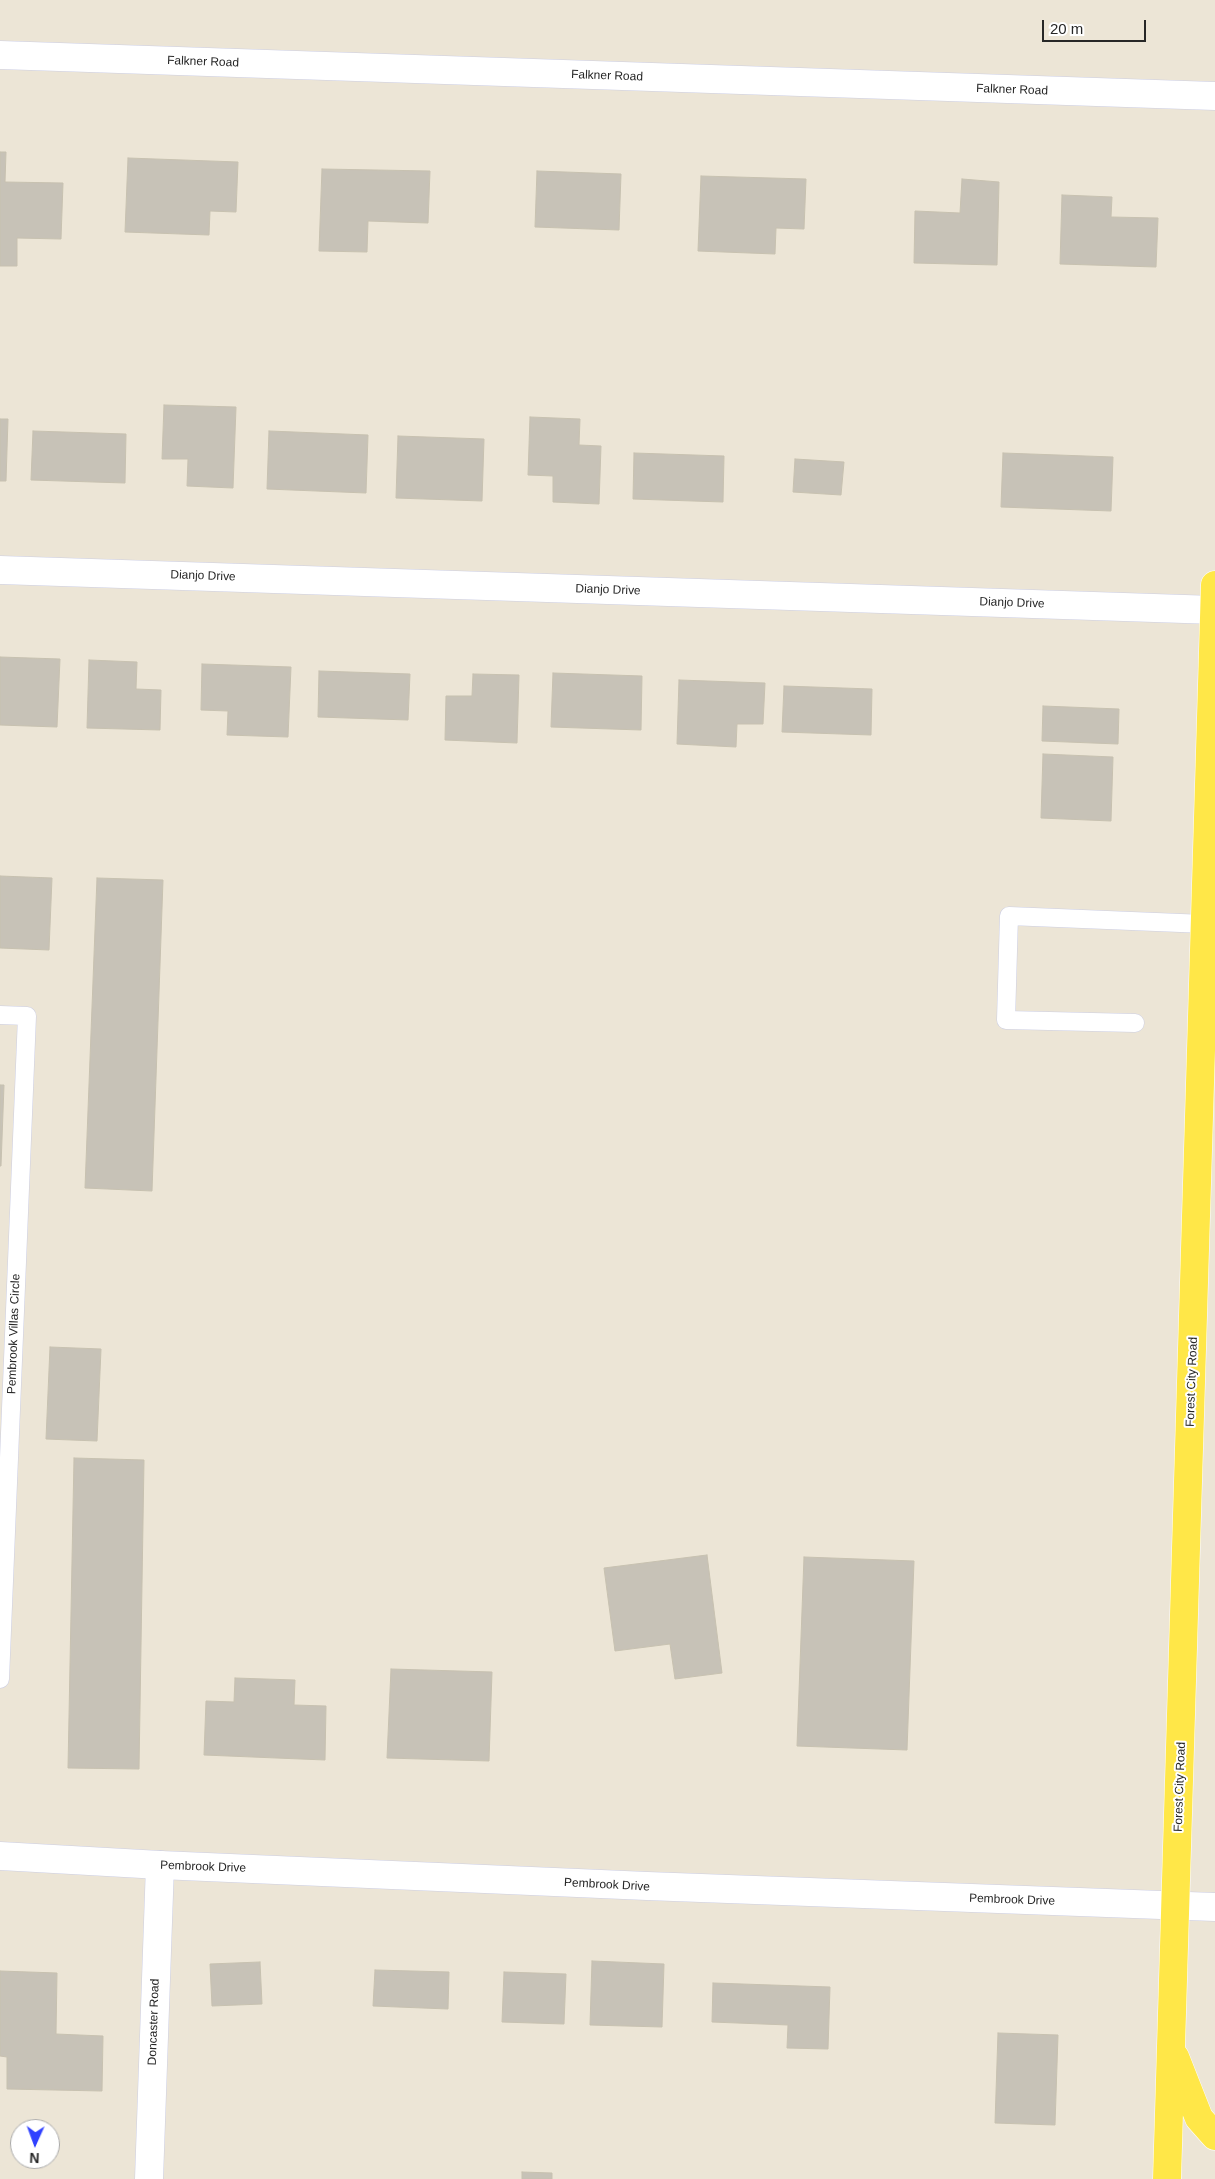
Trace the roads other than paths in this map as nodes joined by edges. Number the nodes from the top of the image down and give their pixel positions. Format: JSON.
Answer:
{"nodes":[{"id":1,"x":0,"y":56,"type":"edge"},
{"id":2,"x":1215,"y":96,"type":"edge"},
{"id":3,"x":0,"y":570,"type":"edge"},
{"id":4,"x":1215,"y":585,"type":"edge"},
{"id":5,"x":1215,"y":610,"type":"edge"},
{"id":6,"x":1205,"y":924,"type":"junction"},
{"id":7,"x":0,"y":1015,"type":"edge"},
{"id":8,"x":1135,"y":1023,"type":"dead end"},
{"id":9,"x":0,"y":1679,"type":"edge"},
{"id":10,"x":0,"y":1856,"type":"edge"},
{"id":11,"x":160,"y":1865,"type":"junction"},
{"id":12,"x":1176,"y":1906,"type":"junction"},
{"id":13,"x":1215,"y":1908,"type":"edge"},
{"id":14,"x":1171,"y":2046,"type":"junction"},
{"id":15,"x":1215,"y":2136,"type":"edge"},
{"id":16,"x":149,"y":2179,"type":"edge"},
{"id":17,"x":1167,"y":2179,"type":"edge"}],
"edges":[{"from":1,"to":2,"type":"street","name":"Falkner Road"},
{"from":3,"to":5,"type":"street","name":"Dianjo Drive"},
{"from":4,"to":5,"type":"main road","name":"Forest City Road"},
{"from":5,"to":6,"type":"main road","name":"Forest City Road"},
{"from":6,"to":8,"type":"lane"},
{"from":6,"to":12,"type":"main road","name":"Forest City Road"},
{"from":7,"to":9,"type":"lane","name":"Pembrook Villas Circle"},
{"from":10,"to":11,"type":"street","name":"Pembrook Drive"},
{"from":11,"to":12,"type":"street","name":"Pembrook Drive"},
{"from":11,"to":16,"type":"street","name":"Doncaster Road"},
{"from":12,"to":13,"type":"street","name":"Pembrook Drive"},
{"from":12,"to":14,"type":"main road","name":"Forest City Road"},
{"from":14,"to":15,"type":"main road"},
{"from":14,"to":17,"type":"main road","name":"Forest City Road"}]}
